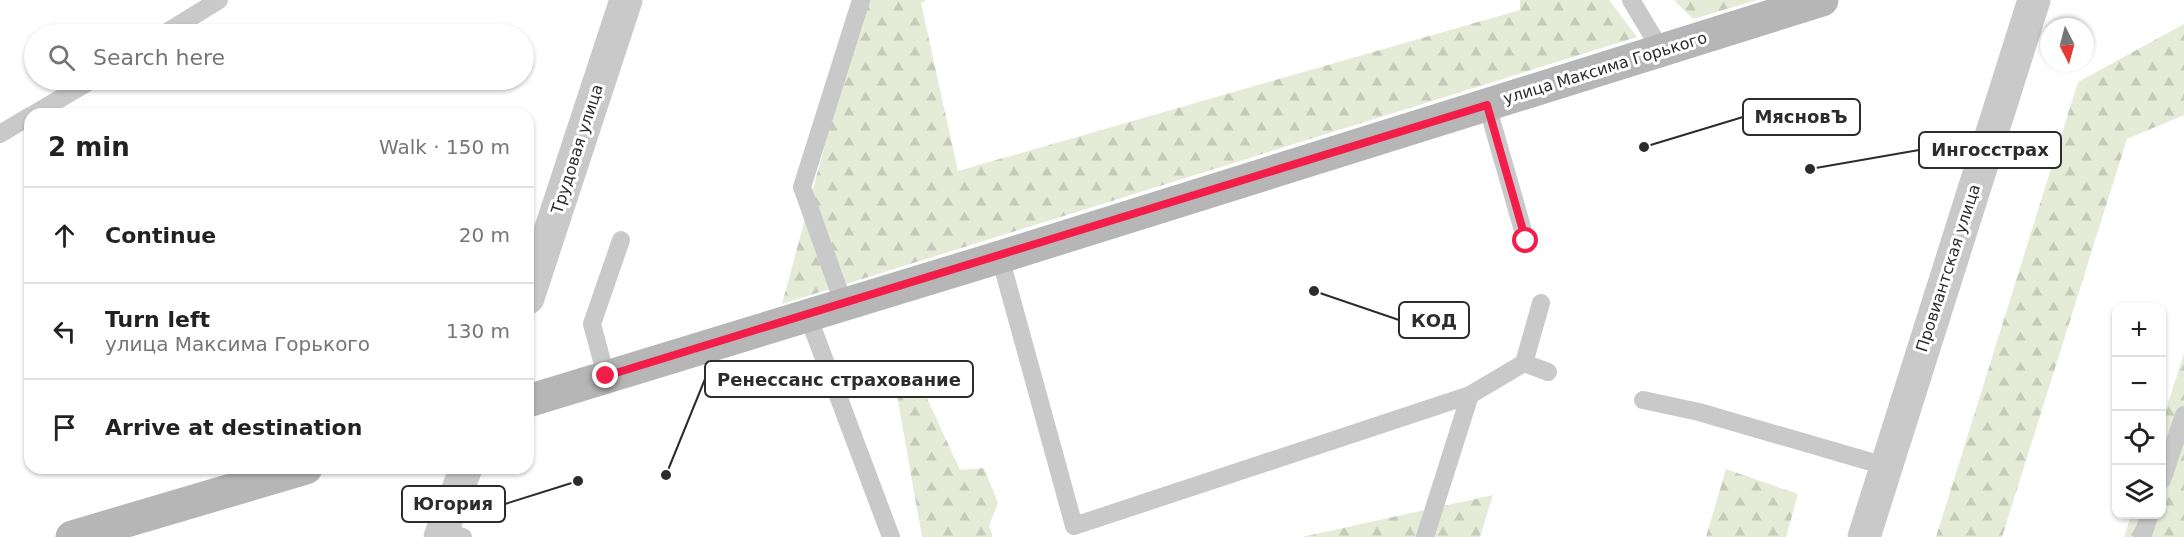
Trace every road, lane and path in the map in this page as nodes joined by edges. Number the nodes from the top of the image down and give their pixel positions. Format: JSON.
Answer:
{"nodes":[{"id":1,"x":219,"y":0,"type":"edge"},
{"id":2,"x":626,"y":0,"type":"edge"},
{"id":3,"x":861,"y":0,"type":"edge"},
{"id":4,"x":1631,"y":0,"type":"edge"},
{"id":5,"x":1822,"y":0,"type":"edge"},
{"id":6,"x":2034,"y":0,"type":"edge"},
{"id":7,"x":180,"y":24,"type":"edge"},
{"id":8,"x":1661,"y":50,"type":"junction"},
{"id":9,"x":75,"y":90,"type":"edge"},
{"id":10,"x":1487,"y":105,"type":"junction"},
{"id":11,"x":44,"y":108,"type":"edge"},
{"id":12,"x":24,"y":120,"type":"edge"},
{"id":13,"x":0,"y":134,"type":"edge"},
{"id":14,"x":621,"y":240,"type":"dead end"},
{"id":15,"x":1526,"y":241,"type":"dead end"},
{"id":16,"x":1000,"y":257,"type":"junction"},
{"id":17,"x":534,"y":280,"type":"edge"},
{"id":18,"x":1541,"y":303,"type":"dead end"},
{"id":19,"x":844,"y":305,"type":"junction"},
{"id":20,"x":808,"y":316,"type":"junction"},
{"id":21,"x":1524,"y":363,"type":"junction"},
{"id":22,"x":1548,"y":372,"type":"dead end"},
{"id":23,"x":606,"y":376,"type":"junction"},
{"id":24,"x":1470,"y":395,"type":"junction"},
{"id":25,"x":534,"y":398,"type":"edge"},
{"id":26,"x":1643,"y":400,"type":"dead end"},
{"id":27,"x":2184,"y":415,"type":"edge"},
{"id":28,"x":1885,"y":466,"type":"junction"},
{"id":29,"x":2166,"y":468,"type":"edge"},
{"id":30,"x":286,"y":474,"type":"edge"},
{"id":31,"x":464,"y":474,"type":"edge"},
{"id":32,"x":2148,"y":519,"type":"edge"},
{"id":33,"x":448,"y":535,"type":"edge"},
{"id":34,"x":72,"y":537,"type":"edge"},
{"id":35,"x":891,"y":537,"type":"edge"},
{"id":36,"x":1425,"y":537,"type":"edge"},
{"id":37,"x":1864,"y":537,"type":"edge"},
{"id":38,"x":2142,"y":537,"type":"edge"}],
"edges":[{"from":1,"to":7,"type":"lane"},
{"from":2,"to":17,"type":"street","name":"Трудовая улица"},
{"from":3,"to":19,"type":"lane"},
{"from":4,"to":8,"type":"lane"},
{"from":5,"to":8,"type":"street","name":"улица Максима Горького"},
{"from":6,"to":28,"type":"street","name":"Провиантская улица"},
{"from":8,"to":10,"type":"street","name":"улица Максима Горького"},
{"from":9,"to":11,"type":"lane"},
{"from":10,"to":15,"type":"lane"},
{"from":10,"to":16,"type":"street","name":"улица Максима Горького"},
{"from":12,"to":13,"type":"lane"},
{"from":14,"to":23,"type":"lane"},
{"from":16,"to":19,"type":"street","name":"улица Максима Горького"},
{"from":16,"to":24,"type":"lane"},
{"from":18,"to":21,"type":"lane"},
{"from":19,"to":20,"type":"street","name":"улица Максима Горького"},
{"from":20,"to":23,"type":"street","name":"улица Максима Горького"},
{"from":20,"to":35,"type":"lane"},
{"from":21,"to":22,"type":"lane"},
{"from":21,"to":24,"type":"lane"},
{"from":23,"to":25,"type":"street","name":"улица Максима Горького"},
{"from":24,"to":36,"type":"lane"},
{"from":26,"to":28,"type":"lane"},
{"from":27,"to":29,"type":"lane"},
{"from":28,"to":37,"type":"street","name":"Провиантская улица"},
{"from":30,"to":34,"type":"street"},
{"from":31,"to":33,"type":"street"},
{"from":32,"to":38,"type":"lane"}]}
